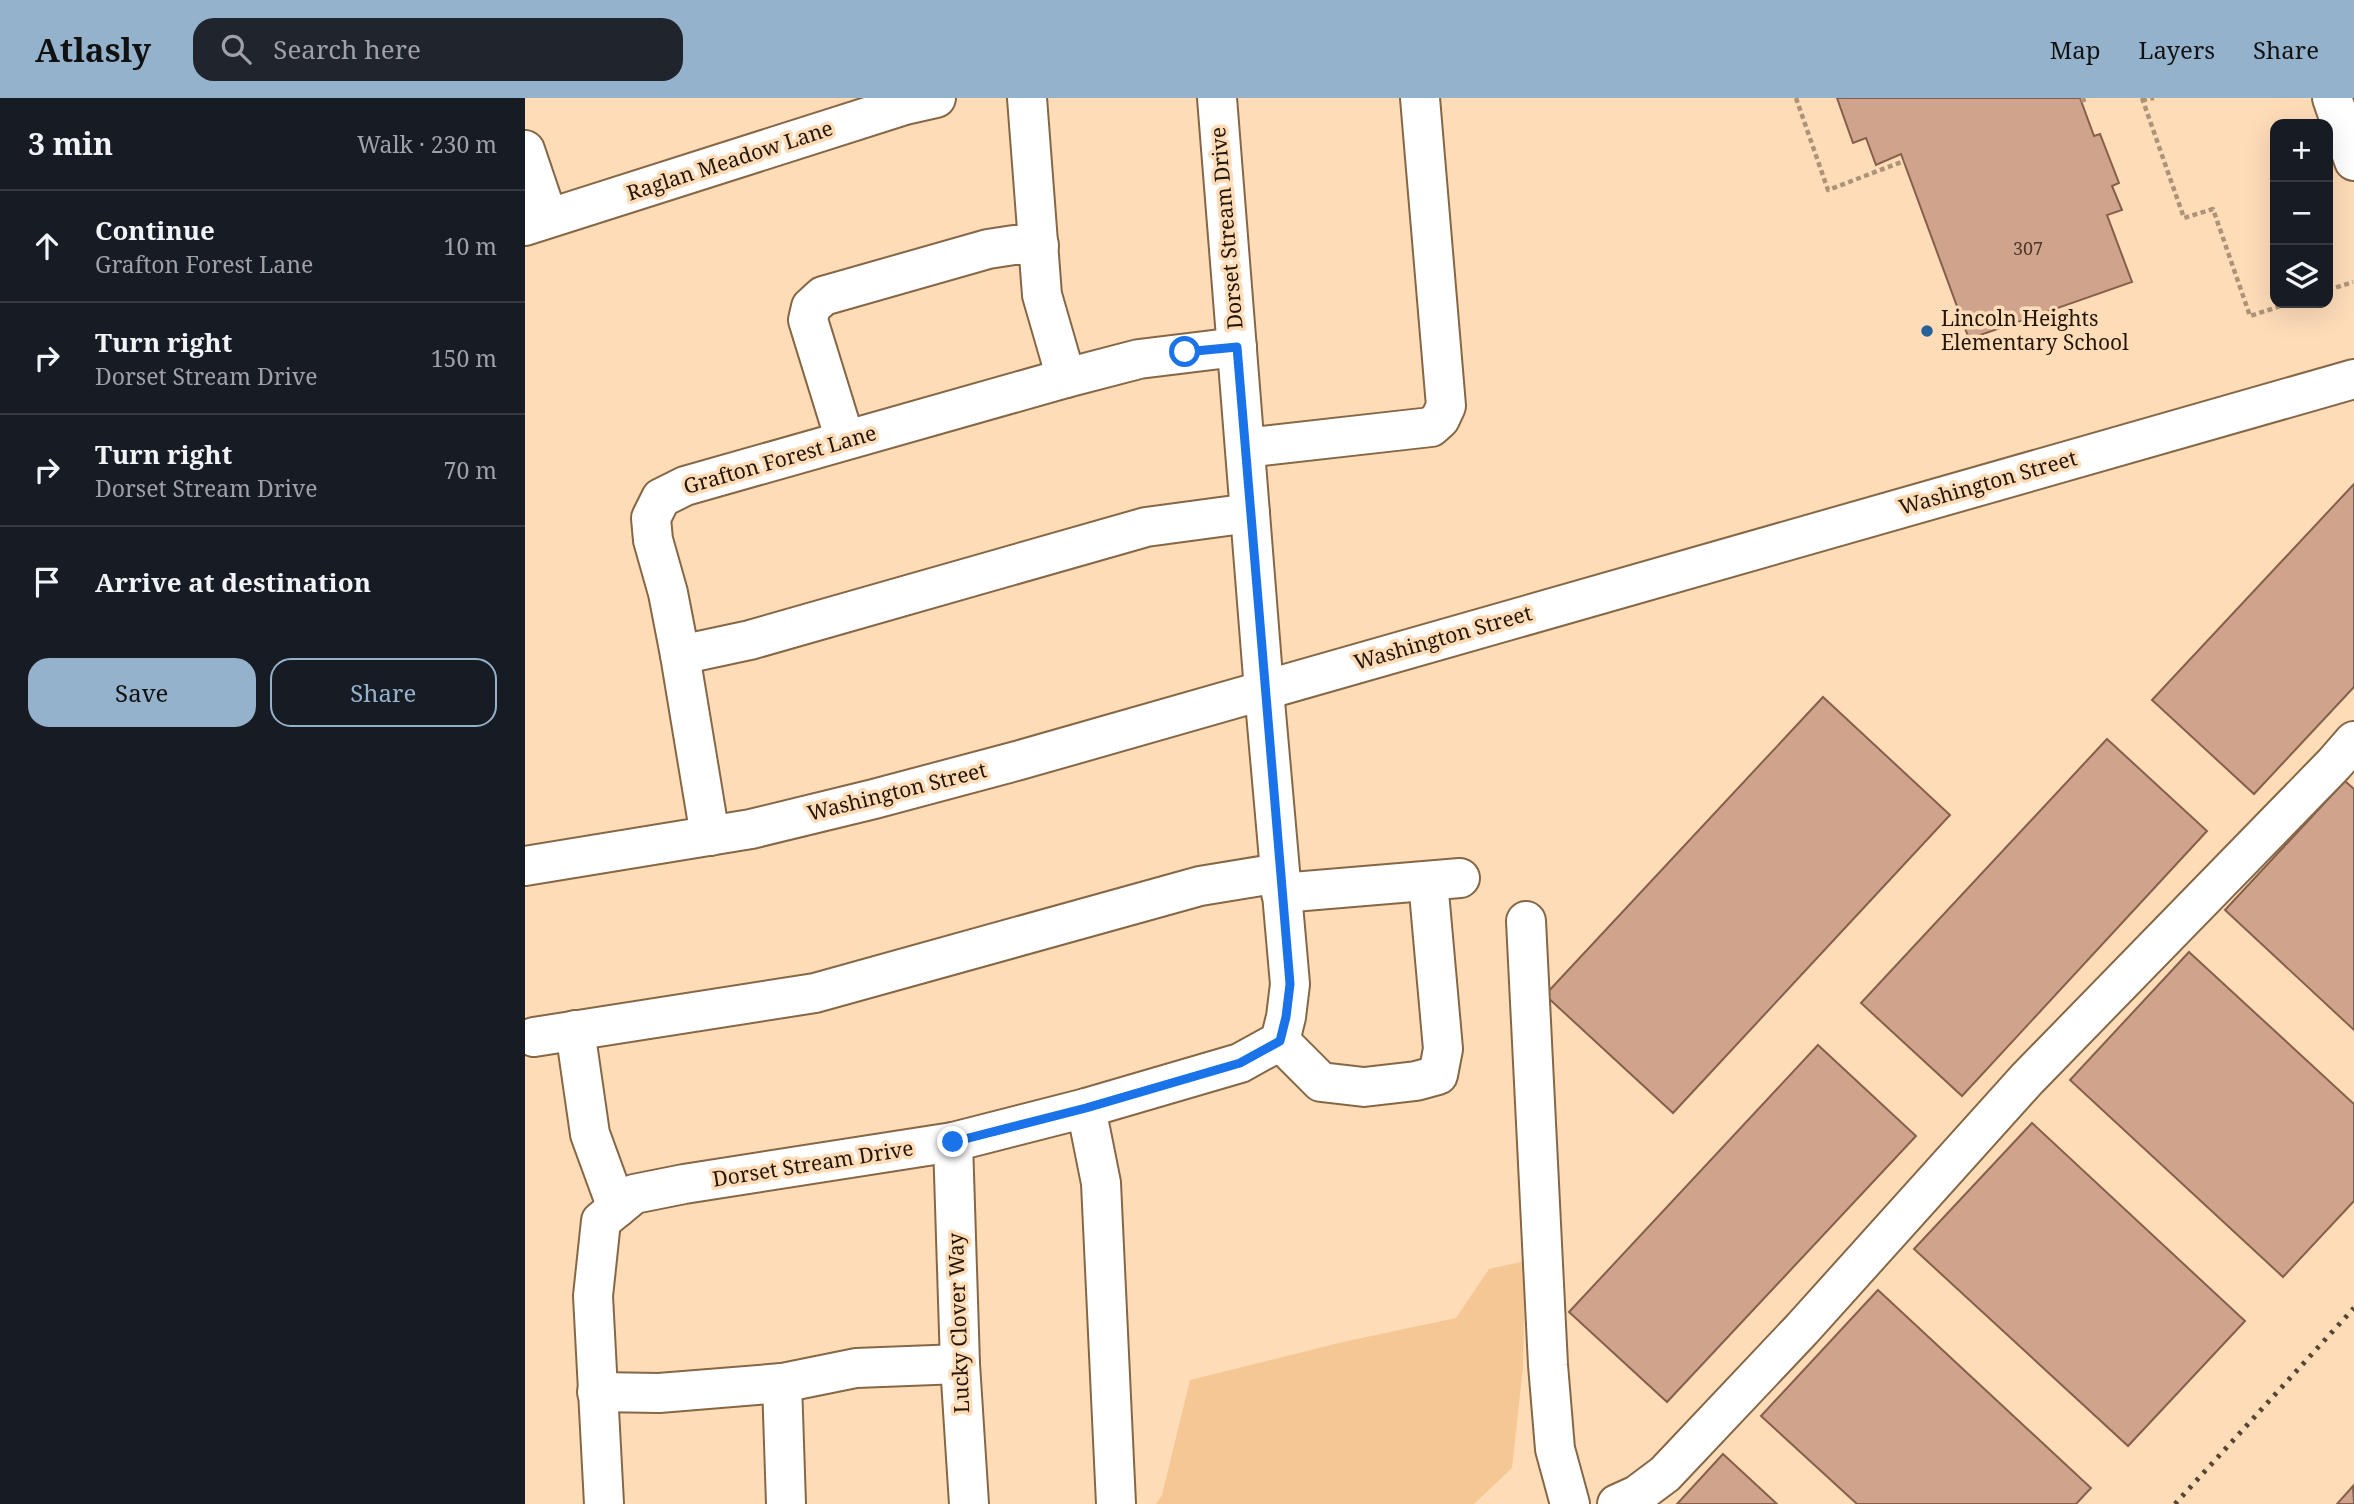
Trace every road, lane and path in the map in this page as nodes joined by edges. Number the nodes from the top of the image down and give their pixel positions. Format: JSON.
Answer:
{"nodes":[{"id":1,"x":936,"y":98,"type":"edge"},
{"id":2,"x":1027,"y":98,"type":"edge"},
{"id":3,"x":1217,"y":98,"type":"edge"},
{"id":4,"x":1420,"y":98,"type":"edge"},
{"id":5,"x":1796,"y":98,"type":"edge"},
{"id":6,"x":2089,"y":98,"type":"edge"},
{"id":7,"x":2154,"y":98,"type":"edge"},
{"id":8,"x":2332,"y":98,"type":"edge"},
{"id":9,"x":2142,"y":99,"type":"edge"},
{"id":10,"x":2081,"y":101,"type":"dead end"},
{"id":11,"x":525,"y":150,"type":"edge"},
{"id":12,"x":1904,"y":161,"type":"dead end"},
{"id":13,"x":2354,"y":161,"type":"edge"},
{"id":14,"x":537,"y":222,"type":"edge"},
{"id":15,"x":1038,"y":245,"type":"junction"},
{"id":16,"x":2353,"y":282,"type":"edge"},
{"id":17,"x":2333,"y":288,"type":"edge"},
{"id":18,"x":2275,"y":308,"type":"edge"},
{"id":19,"x":1237,"y":347,"type":"junction"},
{"id":20,"x":1066,"y":378,"type":"junction"},
{"id":21,"x":2354,"y":379,"type":"edge"},
{"id":22,"x":845,"y":440,"type":"junction"},
{"id":23,"x":1245,"y":448,"type":"junction"},
{"id":24,"x":1250,"y":513,"type":"junction"},
{"id":25,"x":680,"y":655,"type":"junction"},
{"id":26,"x":1264,"y":690,"type":"junction"},
{"id":27,"x":2354,"y":741,"type":"edge"},
{"id":28,"x":710,"y":836,"type":"junction"},
{"id":29,"x":525,"y":866,"type":"edge"},
{"id":30,"x":1280,"y":883,"type":"junction"},
{"id":31,"x":1526,"y":921,"type":"dead end"},
{"id":32,"x":575,"y":1030,"type":"junction"},
{"id":33,"x":534,"y":1037,"type":"dead end"},
{"id":34,"x":1280,"y":1041,"type":"junction"},
{"id":35,"x":1086,"y":1108,"type":"junction"},
{"id":36,"x":953,"y":1142,"type":"junction"},
{"id":37,"x":617,"y":1208,"type":"junction"},
{"id":38,"x":960,"y":1364,"type":"junction"},
{"id":39,"x":782,"y":1383,"type":"junction"},
{"id":40,"x":597,"y":1392,"type":"junction"},
{"id":41,"x":604,"y":1504,"type":"edge"},
{"id":42,"x":786,"y":1504,"type":"edge"},
{"id":43,"x":969,"y":1504,"type":"edge"},
{"id":44,"x":1116,"y":1504,"type":"edge"},
{"id":45,"x":1570,"y":1504,"type":"edge"},
{"id":46,"x":1617,"y":1504,"type":"edge"}],
"edges":[{"from":1,"to":14,"type":"street","name":"Raglan Meadow Lane"},
{"from":2,"to":15,"type":"street"},
{"from":3,"to":19,"type":"street","name":"Dorset Stream Drive"},
{"from":4,"to":23,"type":"street"},
{"from":5,"to":12,"type":"path"},
{"from":6,"to":10,"type":"path"},
{"from":7,"to":9,"type":"path"},
{"from":8,"to":13,"type":"street"},
{"from":9,"to":18,"type":"path"},
{"from":11,"to":14,"type":"street"},
{"from":15,"to":20,"type":"street"},
{"from":15,"to":22,"type":"street"},
{"from":16,"to":17,"type":"path"},
{"from":19,"to":20,"type":"street","name":"Grafton Forest Lane"},
{"from":19,"to":23,"type":"street","name":"Dorset Stream Drive"},
{"from":20,"to":22,"type":"street","name":"Grafton Forest Lane"},
{"from":21,"to":26,"type":"street","name":"Washington Street"},
{"from":22,"to":25,"type":"street","name":"Grafton Forest Lane"},
{"from":23,"to":24,"type":"street","name":"Dorset Stream Drive"},
{"from":24,"to":25,"type":"street"},
{"from":24,"to":26,"type":"street","name":"Dorset Stream Drive"},
{"from":25,"to":28,"type":"street","name":"Grafton Forest Lane"},
{"from":26,"to":28,"type":"street","name":"Washington Street"},
{"from":26,"to":30,"type":"street","name":"Dorset Stream Drive"},
{"from":27,"to":46,"type":"street"},
{"from":28,"to":29,"type":"street","name":"Washington Street"},
{"from":30,"to":32,"type":"street"},
{"from":30,"to":34,"type":"street","name":"Dorset Stream Drive"},
{"from":30,"to":34,"type":"street"},
{"from":31,"to":45,"type":"street"},
{"from":32,"to":33,"type":"street"},
{"from":32,"to":37,"type":"street"},
{"from":34,"to":35,"type":"street","name":"Dorset Stream Drive"},
{"from":35,"to":36,"type":"street","name":"Dorset Stream Drive"},
{"from":35,"to":44,"type":"street"},
{"from":36,"to":37,"type":"street","name":"Dorset Stream Drive"},
{"from":36,"to":38,"type":"street","name":"Lucky Clover Way"},
{"from":37,"to":40,"type":"street","name":"Dorset Stream Drive"},
{"from":38,"to":39,"type":"street"},
{"from":38,"to":43,"type":"street","name":"Lucky Clover Way"},
{"from":39,"to":40,"type":"street"},
{"from":39,"to":42,"type":"street"},
{"from":40,"to":41,"type":"street","name":"Dorset Stream Drive"}]}
